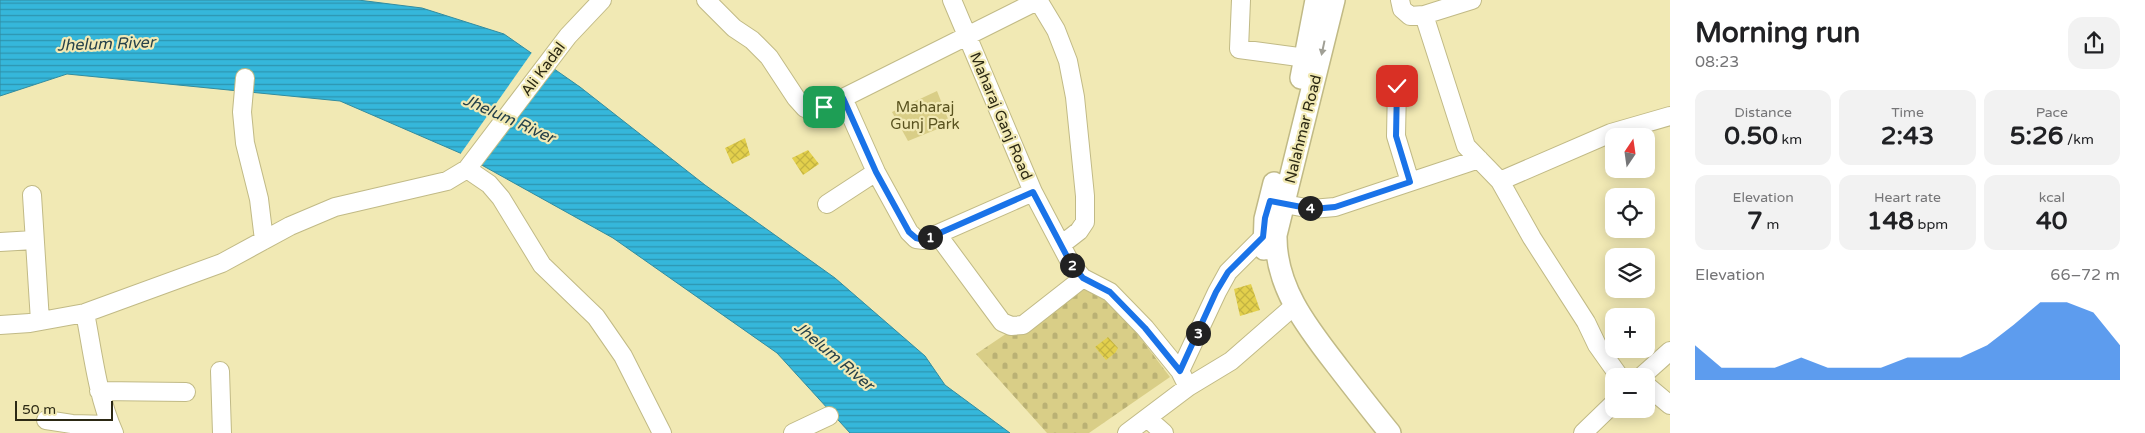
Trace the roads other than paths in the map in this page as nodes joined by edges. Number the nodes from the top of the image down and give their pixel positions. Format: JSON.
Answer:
{"nodes":[{"id":1,"x":602,"y":0,"type":"edge"},
{"id":2,"x":706,"y":0,"type":"edge"},
{"id":3,"x":952,"y":0,"type":"edge"},
{"id":4,"x":1038,"y":0,"type":"edge"},
{"id":5,"x":1241,"y":0,"type":"edge"},
{"id":6,"x":1316,"y":0,"type":"edge"},
{"id":7,"x":1334,"y":0,"type":"edge"},
{"id":8,"x":1400,"y":0,"type":"edge"},
{"id":9,"x":1472,"y":0,"type":"edge"},
{"id":10,"x":1424,"y":15,"type":"junction"},
{"id":11,"x":968,"y":37,"type":"junction"},
{"id":12,"x":1306,"y":58,"type":"junction"},
{"id":13,"x":245,"y":78,"type":"dead end"},
{"id":14,"x":1397,"y":86,"type":"dead end"},
{"id":15,"x":843,"y":98,"type":"junction"},
{"id":16,"x":1670,"y":116,"type":"edge"},
{"id":17,"x":1479,"y":159,"type":"junction"},
{"id":18,"x":467,"y":169,"type":"junction"},
{"id":19,"x":876,"y":172,"type":"junction"},
{"id":20,"x":1500,"y":181,"type":"junction"},
{"id":21,"x":1410,"y":182,"type":"junction"},
{"id":22,"x":1033,"y":192,"type":"junction"},
{"id":23,"x":32,"y":195,"type":"dead end"},
{"id":24,"x":1277,"y":202,"type":"junction"},
{"id":25,"x":826,"y":204,"type":"dead end"},
{"id":26,"x":937,"y":234,"type":"junction"},
{"id":27,"x":1263,"y":237,"type":"junction"},
{"id":28,"x":34,"y":240,"type":"junction"},
{"id":29,"x":264,"y":240,"type":"junction"},
{"id":30,"x":0,"y":242,"type":"edge"},
{"id":31,"x":1061,"y":245,"type":"junction"},
{"id":32,"x":1083,"y":278,"type":"junction"},
{"id":33,"x":1289,"y":309,"type":"junction"},
{"id":34,"x":85,"y":312,"type":"junction"},
{"id":35,"x":40,"y":321,"type":"junction"},
{"id":36,"x":0,"y":325,"type":"edge"},
{"id":37,"x":1670,"y":351,"type":"edge"},
{"id":38,"x":1613,"y":368,"type":"edge"},
{"id":39,"x":1651,"y":368,"type":"edge"},
{"id":40,"x":1180,"y":371,"type":"junction"},
{"id":41,"x":220,"y":372,"type":"dead end"},
{"id":42,"x":1188,"y":387,"type":"junction"},
{"id":43,"x":99,"y":391,"type":"junction"},
{"id":44,"x":186,"y":392,"type":"dead end"},
{"id":45,"x":1655,"y":392,"type":"edge"},
{"id":46,"x":1670,"y":405,"type":"edge"},
{"id":47,"x":1605,"y":411,"type":"edge"},
{"id":48,"x":829,"y":416,"type":"dead end"},
{"id":49,"x":1147,"y":418,"type":"junction"},
{"id":50,"x":46,"y":420,"type":"dead end"},
{"id":51,"x":112,"y":429,"type":"edge"},
{"id":52,"x":222,"y":433,"type":"edge"},
{"id":53,"x":662,"y":433,"type":"edge"},
{"id":54,"x":793,"y":433,"type":"edge"},
{"id":55,"x":1127,"y":433,"type":"edge"},
{"id":56,"x":1164,"y":433,"type":"edge"},
{"id":57,"x":1374,"y":433,"type":"edge"},
{"id":58,"x":1390,"y":433,"type":"edge"},
{"id":59,"x":1582,"y":433,"type":"edge"}],
"edges":[{"from":1,"to":18,"type":"street","name":"Ali Kadal"},
{"from":2,"to":15,"type":"street"},
{"from":3,"to":11,"type":"street","name":"Maharaj Ganj Road"},
{"from":4,"to":11,"type":"street"},
{"from":4,"to":31,"type":"street"},
{"from":5,"to":12,"type":"street"},
{"from":6,"to":12,"type":"main road","name":"Nalahmar Road"},
{"from":7,"to":24,"type":"main road","name":"Nalahmar Road","one_way":true},
{"from":8,"to":10,"type":"street"},
{"from":9,"to":10,"type":"street"},
{"from":10,"to":17,"type":"street"},
{"from":11,"to":15,"type":"street"},
{"from":11,"to":22,"type":"street","name":"Maharaj Ganj Road"},
{"from":12,"to":24,"type":"main road","name":"Nalahmar Road"},
{"from":13,"to":29,"type":"street"},
{"from":14,"to":21,"type":"street"},
{"from":15,"to":19,"type":"street"},
{"from":16,"to":20,"type":"street"},
{"from":17,"to":20,"type":"street"},
{"from":17,"to":21,"type":"street"},
{"from":18,"to":29,"type":"street"},
{"from":18,"to":53,"type":"street"},
{"from":19,"to":25,"type":"street"},
{"from":19,"to":26,"type":"street"},
{"from":20,"to":38,"type":"street"},
{"from":21,"to":24,"type":"street"},
{"from":22,"to":26,"type":"street"},
{"from":22,"to":31,"type":"street","name":"Maharaj Ganj Road"},
{"from":23,"to":28,"type":"street"},
{"from":24,"to":27,"type":"main road"},
{"from":24,"to":33,"type":"main road","name":"Nalahmar Road"},
{"from":26,"to":32,"type":"street"},
{"from":27,"to":33,"type":"main road"},
{"from":27,"to":40,"type":"street"},
{"from":28,"to":30,"type":"street"},
{"from":28,"to":35,"type":"street"},
{"from":29,"to":34,"type":"street"},
{"from":31,"to":32,"type":"street","name":"Maharaj Ganj Road"},
{"from":32,"to":40,"type":"street","name":"Maharaj Ganj Road"},
{"from":33,"to":42,"type":"street"},
{"from":33,"to":57,"type":"main road"},
{"from":33,"to":58,"type":"main road","name":"Nalahmar Road"},
{"from":34,"to":35,"type":"street"},
{"from":34,"to":43,"type":"street"},
{"from":35,"to":36,"type":"street"},
{"from":37,"to":39,"type":"street"},
{"from":40,"to":42,"type":"street","name":"Maharaj Ganj Road"},
{"from":41,"to":52,"type":"street"},
{"from":42,"to":49,"type":"street"},
{"from":43,"to":44,"type":"street"},
{"from":43,"to":51,"type":"street"},
{"from":45,"to":46,"type":"street"},
{"from":47,"to":59,"type":"street"},
{"from":48,"to":54,"type":"street"},
{"from":49,"to":55,"type":"street"},
{"from":49,"to":56,"type":"street"},
{"from":50,"to":51,"type":"street"}]}
